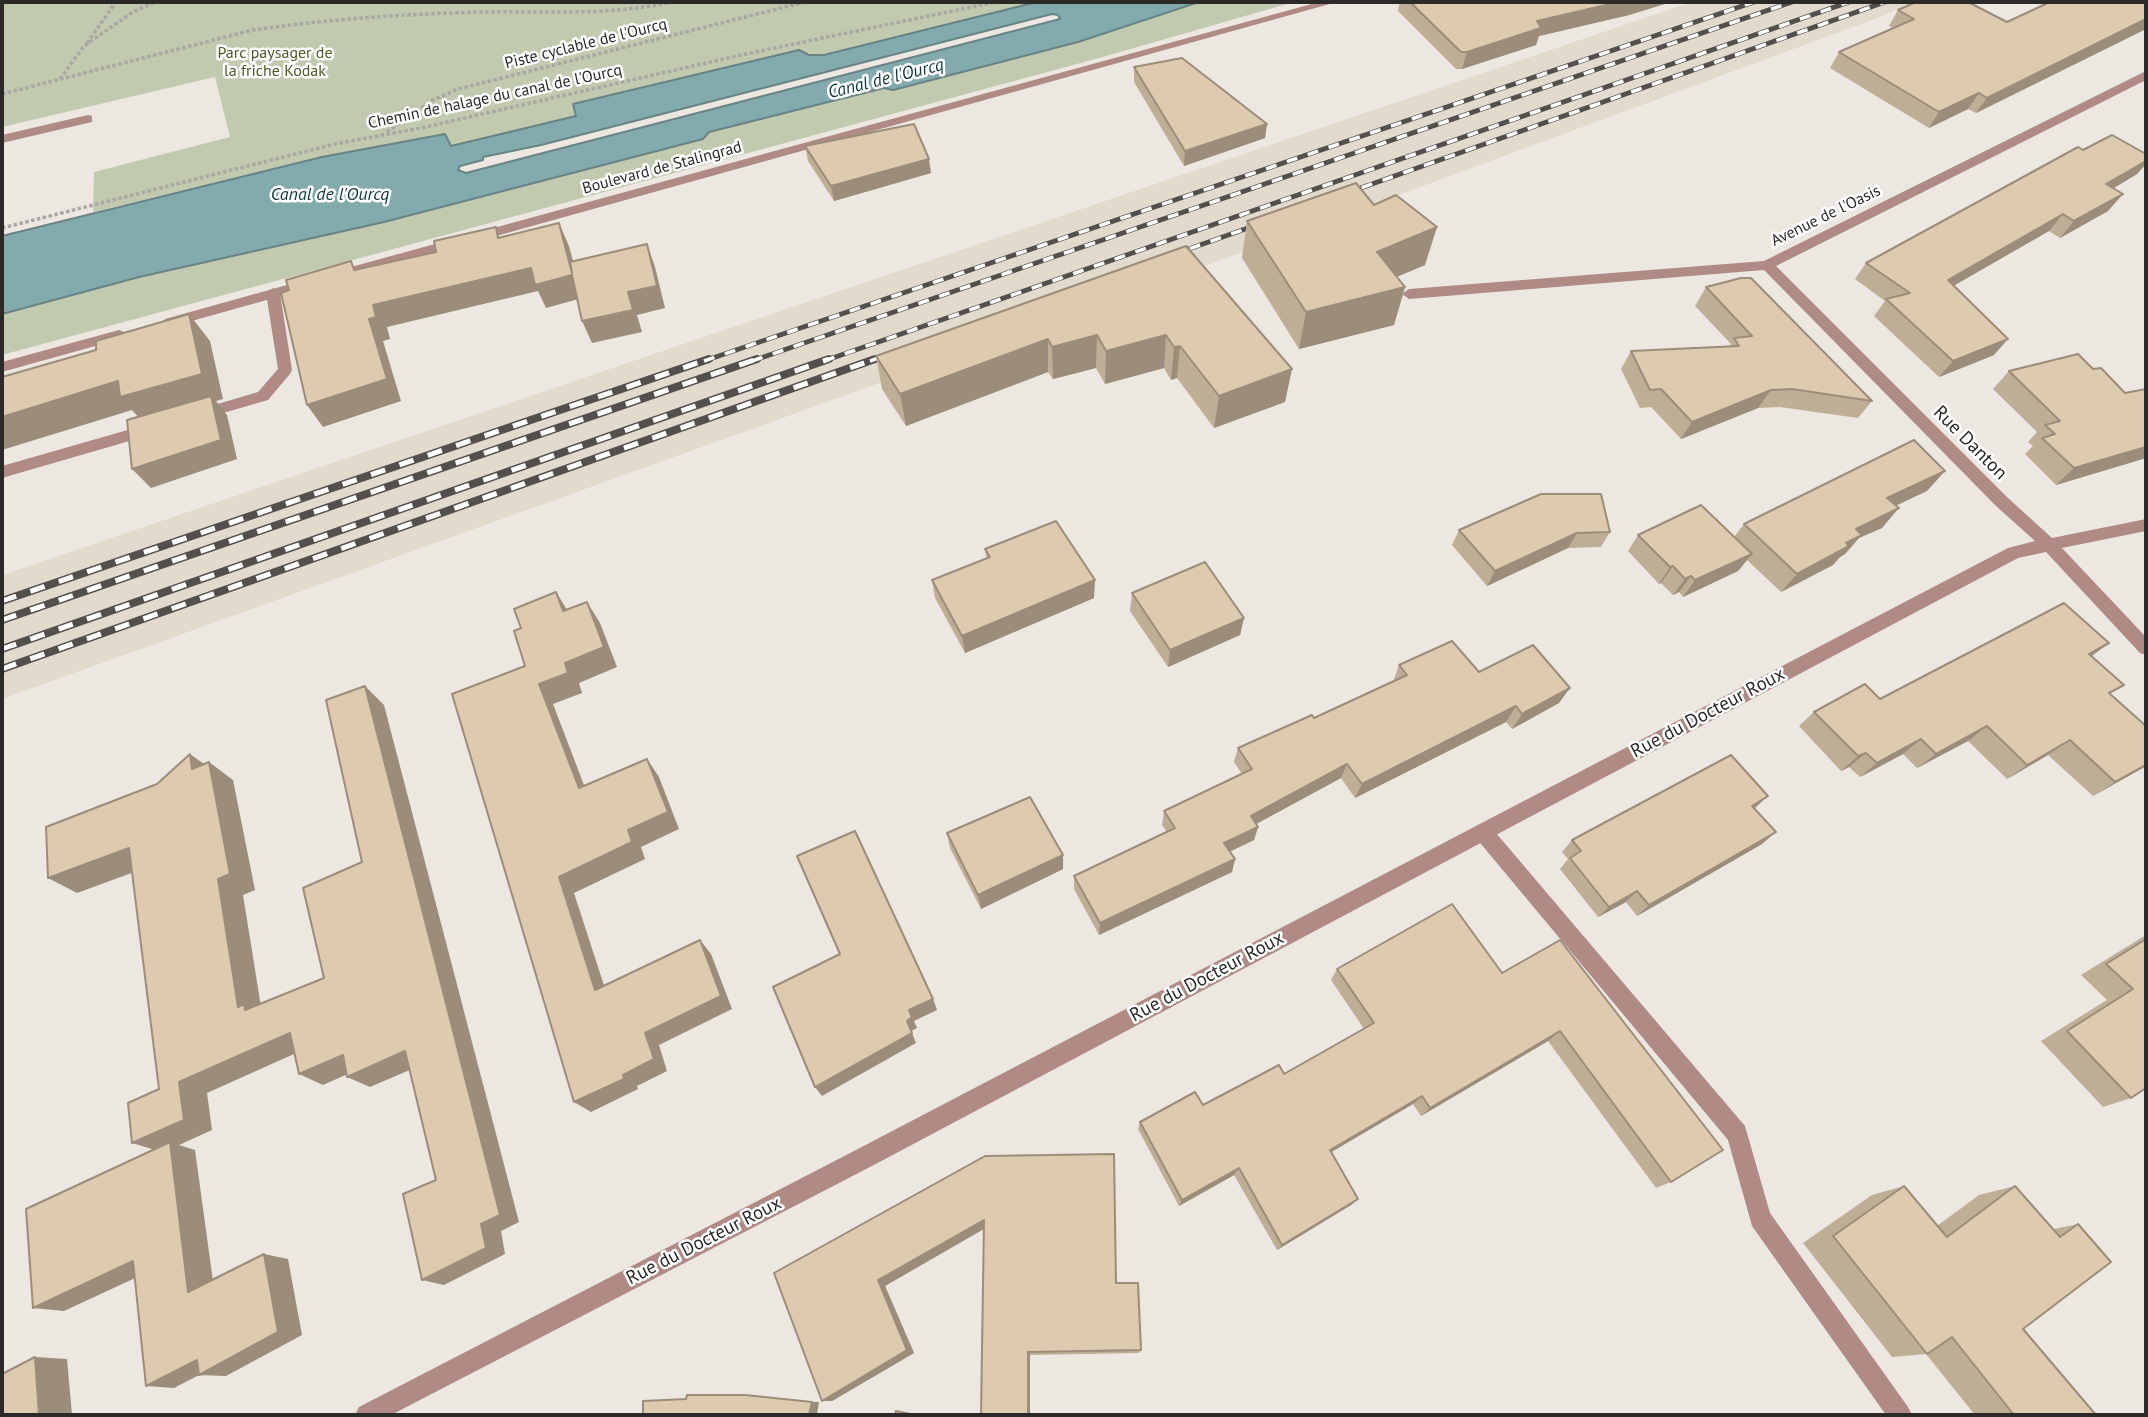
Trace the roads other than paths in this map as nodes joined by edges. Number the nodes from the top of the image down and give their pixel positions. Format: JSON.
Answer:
{"nodes":[{"id":1,"x":1331,"y":2,"type":"edge"},
{"id":2,"x":2146,"y":75,"type":"edge"},
{"id":3,"x":88,"y":119,"type":"dead end"},
{"id":4,"x":2,"y":139,"type":"edge"},
{"id":5,"x":1767,"y":265,"type":"junction"},
{"id":6,"x":273,"y":293,"type":"junction"},
{"id":7,"x":1409,"y":294,"type":"dead end"},
{"id":8,"x":159,"y":324,"type":"edge"},
{"id":9,"x":133,"y":331,"type":"edge"},
{"id":10,"x":2,"y":367,"type":"edge"},
{"id":11,"x":2,"y":472,"type":"edge"},
{"id":12,"x":2146,"y":524,"type":"edge"},
{"id":13,"x":2048,"y":544,"type":"junction"},
{"id":14,"x":2146,"y":649,"type":"edge"},
{"id":15,"x":1483,"y":832,"type":"junction"},
{"id":16,"x":367,"y":1415,"type":"edge"},
{"id":17,"x":1900,"y":1415,"type":"edge"}],
"edges":[{"from":1,"to":6,"type":"street","name":"Boulevard de Stalingrad"},
{"from":2,"to":5,"type":"street","name":"Avenue de l'Oasis"},
{"from":3,"to":4,"type":"street"},
{"from":5,"to":7,"type":"street","name":"Avenue de l'Oasis"},
{"from":5,"to":13,"type":"street","name":"Rue Danton"},
{"from":6,"to":8,"type":"street","name":"Boulevard de Stalingrad"},
{"from":6,"to":11,"type":"street"},
{"from":9,"to":10,"type":"street"},
{"from":12,"to":13,"type":"street","name":"Rue du Docteur Roux"},
{"from":13,"to":14,"type":"street","name":"Rue Danton"},
{"from":13,"to":15,"type":"street","name":"Rue du Docteur Roux"},
{"from":15,"to":16,"type":"street","name":"Rue du Docteur Roux"},
{"from":15,"to":17,"type":"street"}]}
